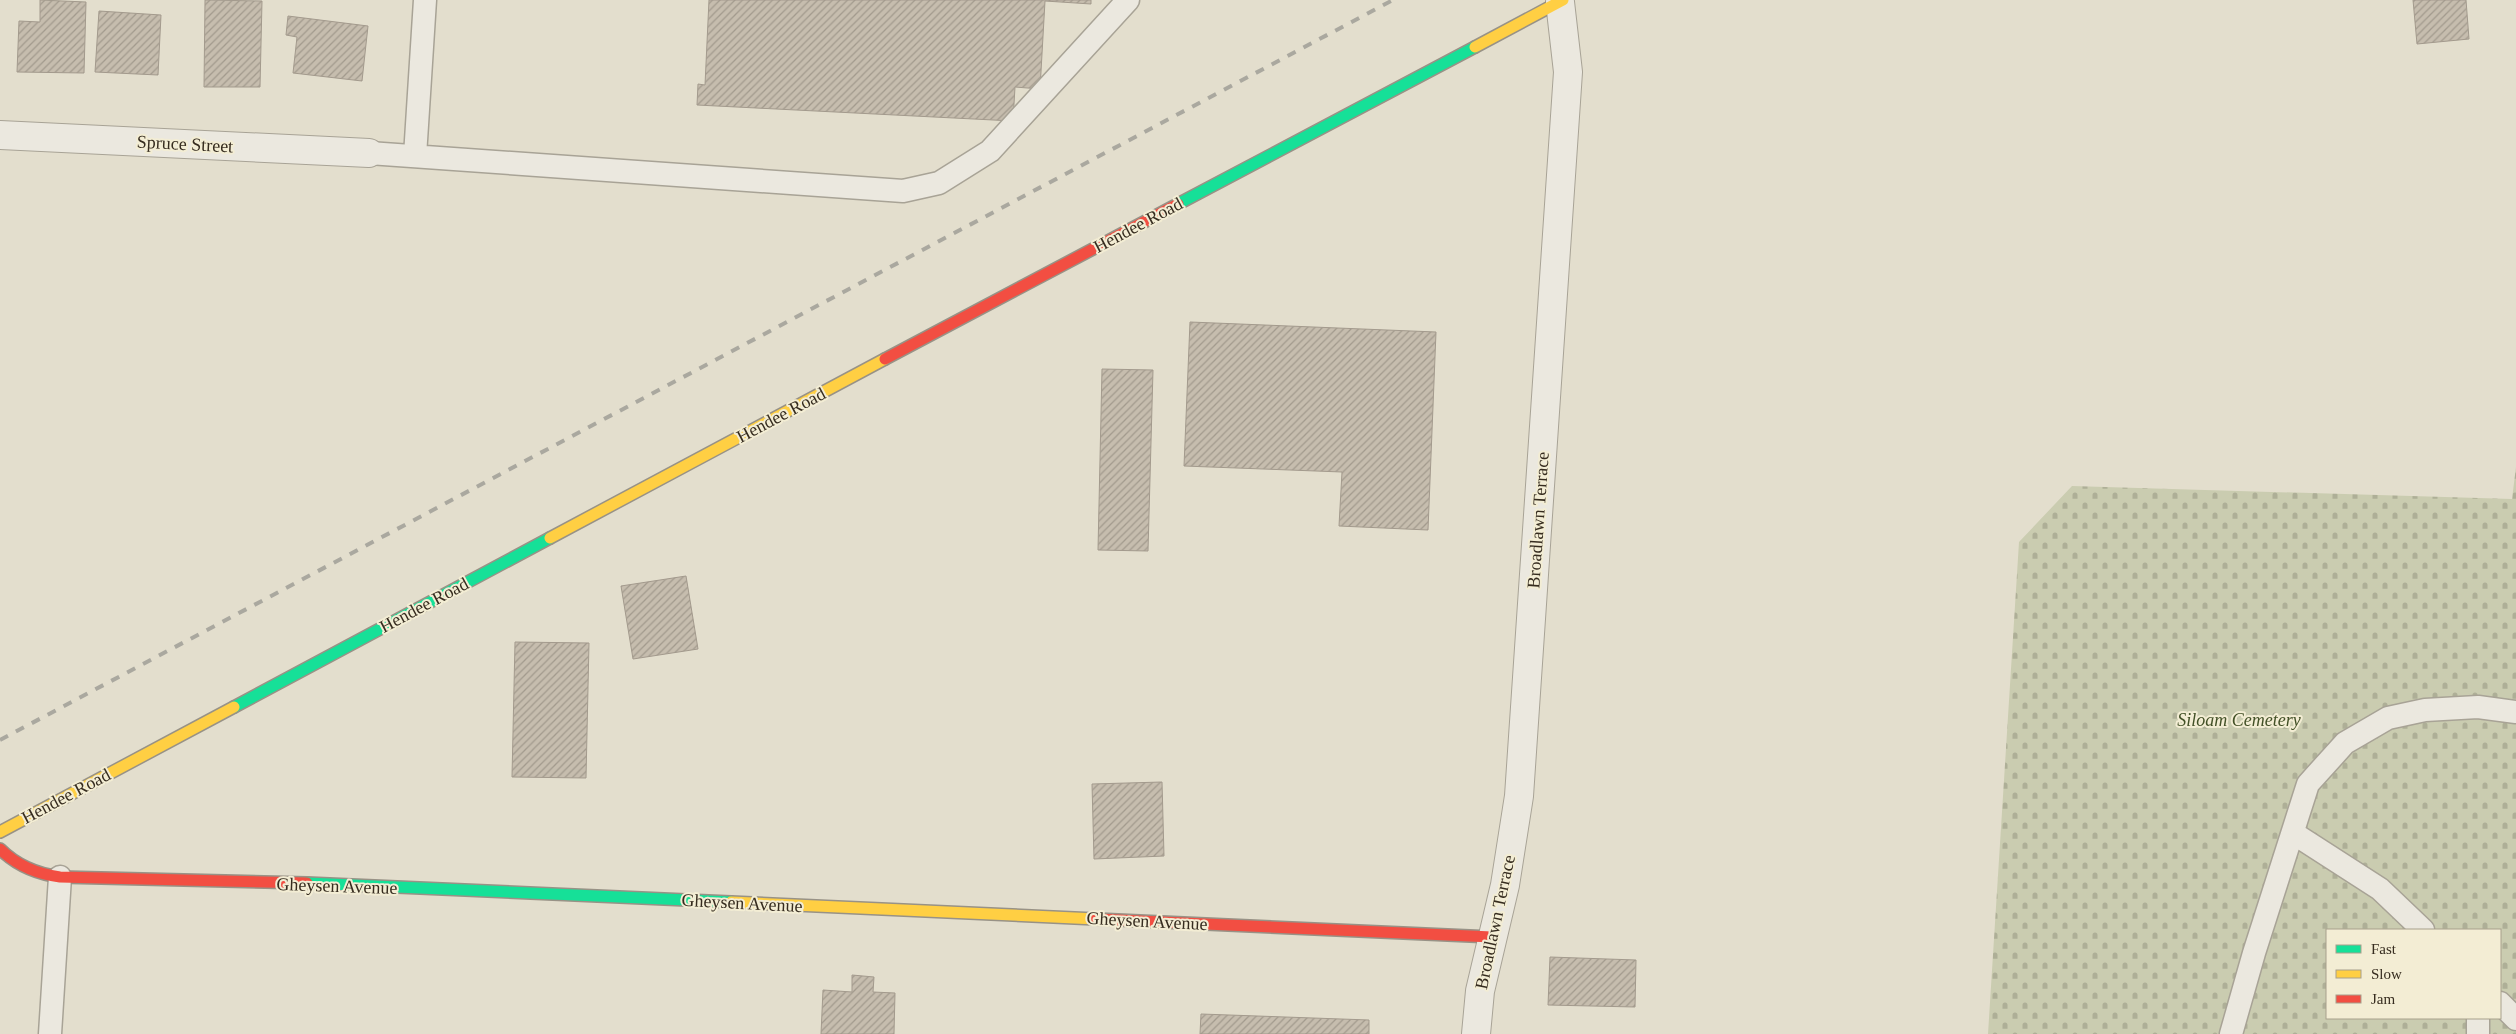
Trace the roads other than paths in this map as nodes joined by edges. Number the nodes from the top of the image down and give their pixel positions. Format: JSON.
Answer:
{"nodes":[{"id":1,"x":425,"y":0,"type":"edge"},
{"id":2,"x":1128,"y":0,"type":"edge"},
{"id":3,"x":1561,"y":1,"type":"edge"},
{"id":4,"x":0,"y":135,"type":"edge"},
{"id":5,"x":369,"y":153,"type":"joint"},
{"id":6,"x":416,"y":156,"type":"junction"},
{"id":7,"x":2516,"y":712,"type":"edge"},
{"id":8,"x":0,"y":832,"type":"edge"},
{"id":9,"x":2292,"y":833,"type":"junction"},
{"id":10,"x":0,"y":849,"type":"edge"},
{"id":11,"x":60,"y":877,"type":"junction"},
{"id":12,"x":2422,"y":929,"type":"edge"},
{"id":13,"x":1492,"y":937,"type":"junction"},
{"id":14,"x":2501,"y":1004,"type":"edge"},
{"id":15,"x":2478,"y":1019,"type":"edge"},
{"id":16,"x":2516,"y":1019,"type":"edge"},
{"id":17,"x":50,"y":1034,"type":"edge"},
{"id":18,"x":1476,"y":1034,"type":"edge"},
{"id":19,"x":2231,"y":1034,"type":"edge"},
{"id":20,"x":2478,"y":1034,"type":"edge"}],
"edges":[{"from":1,"to":6,"type":"lane"},
{"from":2,"to":6,"type":"lane"},
{"from":3,"to":8,"type":"street","name":"Hendee Road"},
{"from":3,"to":13,"type":"street","name":"Broadlawn Terrace"},
{"from":4,"to":5,"type":"street","name":"Spruce Street"},
{"from":5,"to":6,"type":"lane"},
{"from":7,"to":9,"type":"lane"},
{"from":9,"to":12,"type":"lane"},
{"from":9,"to":19,"type":"lane"},
{"from":10,"to":11,"type":"street","name":"Gheysen Avenue"},
{"from":11,"to":13,"type":"street","name":"Gheysen Avenue"},
{"from":11,"to":17,"type":"lane"},
{"from":13,"to":18,"type":"street","name":"Broadlawn Terrace"},
{"from":14,"to":16,"type":"lane"},
{"from":15,"to":20,"type":"lane"}]}
